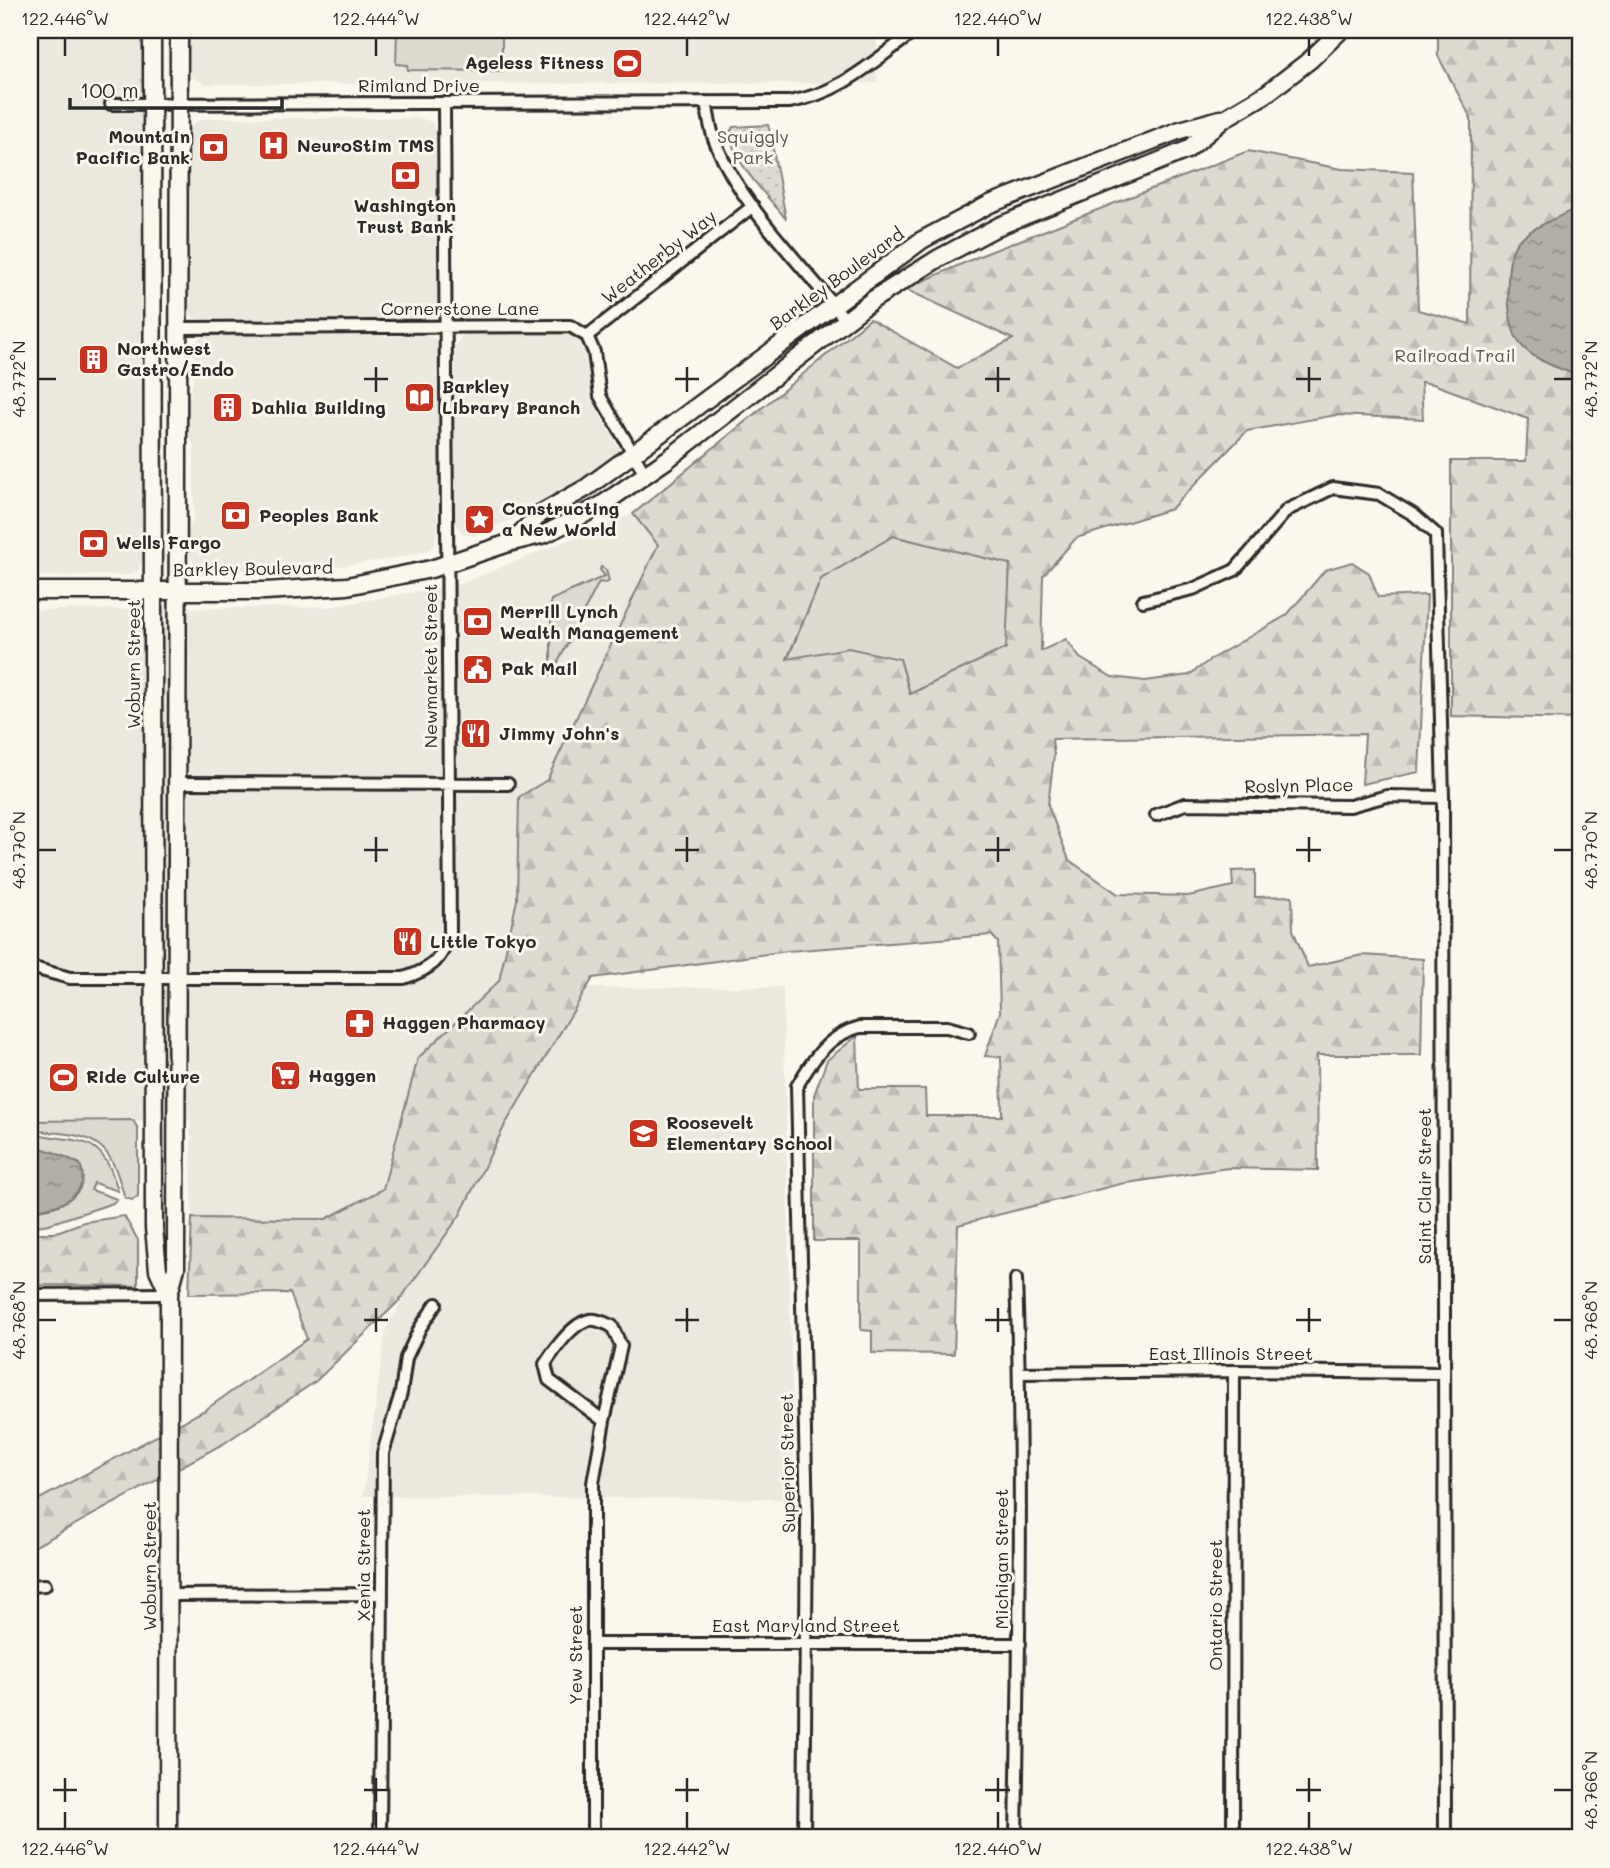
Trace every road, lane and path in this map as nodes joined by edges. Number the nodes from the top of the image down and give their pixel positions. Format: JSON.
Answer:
{"nodes":[{"id":1,"x":152,"y":30,"type":"edge"},
{"id":2,"x":179,"y":30,"type":"edge"},
{"id":3,"x":917,"y":30,"type":"edge"},
{"id":4,"x":1341,"y":30,"type":"edge"},
{"id":5,"x":706,"y":102,"type":"junction"},
{"id":6,"x":444,"y":103,"type":"junction"},
{"id":7,"x":111,"y":104,"type":"dead end"},
{"id":8,"x":152,"y":104,"type":"junction"},
{"id":9,"x":179,"y":104,"type":"junction"},
{"id":10,"x":1225,"y":118,"type":"junction"},
{"id":11,"x":753,"y":206,"type":"junction"},
{"id":12,"x":833,"y":304,"type":"junction"},
{"id":13,"x":846,"y":321,"type":"junction"},
{"id":14,"x":446,"y":327,"type":"junction"},
{"id":15,"x":178,"y":328,"type":"junction"},
{"id":16,"x":587,"y":335,"type":"junction"},
{"id":17,"x":633,"y":454,"type":"junction"},
{"id":18,"x":645,"y":474,"type":"junction"},
{"id":19,"x":512,"y":542,"type":"junction"},
{"id":20,"x":447,"y":564,"type":"junction"},
{"id":21,"x":30,"y":591,"type":"edge"},
{"id":22,"x":153,"y":591,"type":"junction"},
{"id":23,"x":178,"y":591,"type":"junction"},
{"id":24,"x":1143,"y":601,"type":"dead end"},
{"id":25,"x":177,"y":783,"type":"junction"},
{"id":26,"x":449,"y":784,"type":"junction"},
{"id":27,"x":508,"y":784,"type":"dead end"},
{"id":28,"x":1443,"y":797,"type":"junction"},
{"id":29,"x":1156,"y":814,"type":"dead end"},
{"id":30,"x":30,"y":967,"type":"edge"},
{"id":31,"x":153,"y":978,"type":"junction"},
{"id":32,"x":177,"y":978,"type":"junction"},
{"id":33,"x":969,"y":1033,"type":"dead end"},
{"id":34,"x":1016,"y":1279,"type":"dead end"},
{"id":35,"x":169,"y":1294,"type":"junction"},
{"id":36,"x":30,"y":1295,"type":"edge"},
{"id":37,"x":436,"y":1304,"type":"dead end"},
{"id":38,"x":1234,"y":1371,"type":"junction"},
{"id":39,"x":1019,"y":1373,"type":"junction"},
{"id":40,"x":1443,"y":1373,"type":"junction"},
{"id":41,"x":604,"y":1421,"type":"junction"},
{"id":42,"x":45,"y":1585,"type":"dead end"},
{"id":43,"x":30,"y":1586,"type":"edge"},
{"id":44,"x":381,"y":1594,"type":"junction"},
{"id":45,"x":169,"y":1595,"type":"junction"},
{"id":46,"x":807,"y":1643,"type":"junction"},
{"id":47,"x":593,"y":1644,"type":"junction"},
{"id":48,"x":1020,"y":1644,"type":"junction"},
{"id":49,"x":168,"y":1838,"type":"edge"},
{"id":50,"x":380,"y":1838,"type":"edge"},
{"id":51,"x":593,"y":1838,"type":"edge"},
{"id":52,"x":804,"y":1838,"type":"edge"},
{"id":53,"x":1016,"y":1838,"type":"edge"},
{"id":54,"x":1233,"y":1838,"type":"edge"},
{"id":55,"x":1445,"y":1838,"type":"edge"}],
"edges":[{"from":1,"to":8,"type":"main road","name":"Woburn Street"},
{"from":2,"to":9,"type":"main road","name":"Woburn Street"},
{"from":3,"to":5,"type":"street","name":"Rimland Drive"},
{"from":4,"to":10,"type":"main road","name":"Barkley Boulevard"},
{"from":5,"to":6,"type":"street","name":"Rimland Drive"},
{"from":5,"to":11,"type":"street"},
{"from":6,"to":9,"type":"street","name":"Rimland Drive"},
{"from":6,"to":14,"type":"street","name":"Newmarket Street"},
{"from":7,"to":8,"type":"street","name":"Rimland Drive"},
{"from":8,"to":9,"type":"street","name":"Rimland Drive"},
{"from":8,"to":22,"type":"main road","name":"Woburn Street"},
{"from":9,"to":15,"type":"main road","name":"Woburn Street"},
{"from":10,"to":12,"type":"main road","name":"Barkley Boulevard"},
{"from":10,"to":13,"type":"main road","name":"Barkley Boulevard"},
{"from":11,"to":12,"type":"street"},
{"from":11,"to":16,"type":"street","name":"Weatherby Way"},
{"from":12,"to":13,"type":"street"},
{"from":12,"to":17,"type":"main road","name":"Barkley Boulevard"},
{"from":13,"to":18,"type":"main road","name":"Barkley Boulevard"},
{"from":14,"to":15,"type":"street","name":"Cornerstone Lane"},
{"from":14,"to":16,"type":"street","name":"Cornerstone Lane"},
{"from":14,"to":20,"type":"street","name":"Newmarket Street"},
{"from":15,"to":23,"type":"main road","name":"Woburn Street"},
{"from":16,"to":17,"type":"street"},
{"from":17,"to":18,"type":"street"},
{"from":17,"to":19,"type":"main road","name":"Barkley Boulevard"},
{"from":18,"to":19,"type":"main road","name":"Barkley Boulevard"},
{"from":19,"to":20,"type":"main road","name":"Barkley Boulevard"},
{"from":20,"to":23,"type":"main road","name":"Barkley Boulevard"},
{"from":20,"to":26,"type":"street","name":"Newmarket Street"},
{"from":21,"to":22,"type":"main road","name":"Barkley Boulevard"},
{"from":22,"to":23,"type":"main road","name":"Barkley Boulevard"},
{"from":22,"to":31,"type":"main road","name":"Woburn Street"},
{"from":23,"to":25,"type":"main road","name":"Woburn Street"},
{"from":24,"to":28,"type":"street","name":"Saint Clair Street"},
{"from":25,"to":26,"type":"street"},
{"from":25,"to":32,"type":"main road","name":"Woburn Street"},
{"from":26,"to":27,"type":"street"},
{"from":26,"to":32,"type":"street","name":"Newmarket Street"},
{"from":28,"to":29,"type":"street","name":"Roslyn Place"},
{"from":28,"to":40,"type":"street","name":"Saint Clair Street"},
{"from":30,"to":31,"type":"street","name":"Newmarket Street"},
{"from":31,"to":32,"type":"street","name":"Newmarket Street"},
{"from":31,"to":35,"type":"main road","name":"Woburn Street"},
{"from":32,"to":35,"type":"main road","name":"Woburn Street"},
{"from":33,"to":46,"type":"street","name":"Superior Street"},
{"from":34,"to":39,"type":"street","name":"Michigan Street"},
{"from":35,"to":36,"type":"street"},
{"from":35,"to":45,"type":"main road","name":"Woburn Street"},
{"from":37,"to":44,"type":"street","name":"Xenia Street"},
{"from":38,"to":39,"type":"street","name":"East Illinois Street"},
{"from":38,"to":40,"type":"street","name":"East Illinois Street"},
{"from":38,"to":54,"type":"street","name":"Ontario Street"},
{"from":39,"to":48,"type":"street","name":"Michigan Street"},
{"from":40,"to":55,"type":"street","name":"Saint Clair Street"},
{"from":41,"to":41,"type":"street"},
{"from":41,"to":47,"type":"street","name":"Yew Street"},
{"from":42,"to":43,"type":"street"},
{"from":44,"to":45,"type":"street"},
{"from":44,"to":50,"type":"street","name":"Xenia Street"},
{"from":45,"to":49,"type":"main road","name":"Woburn Street"},
{"from":46,"to":47,"type":"street","name":"East Maryland Street"},
{"from":46,"to":48,"type":"street","name":"East Maryland Street"},
{"from":46,"to":52,"type":"street","name":"Superior Street"},
{"from":47,"to":51,"type":"street","name":"Yew Street"},
{"from":48,"to":53,"type":"street","name":"Michigan Street"}]}
